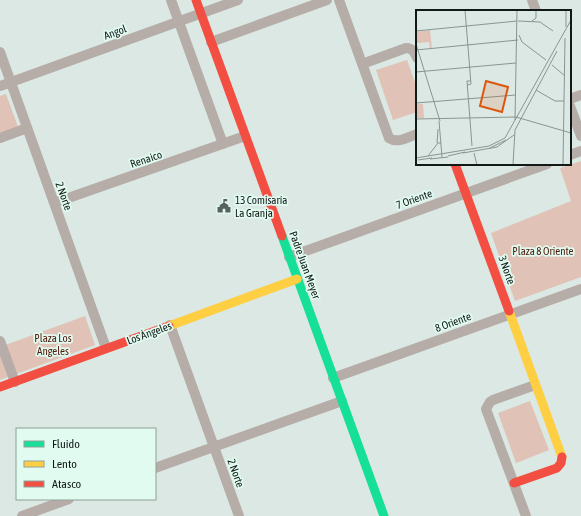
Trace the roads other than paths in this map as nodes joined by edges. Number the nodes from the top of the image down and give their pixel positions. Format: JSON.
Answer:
{"nodes":[{"id":1,"x":171,"y":0,"type":"edge"},
{"id":2,"x":196,"y":0,"type":"edge"},
{"id":3,"x":238,"y":0,"type":"edge"},
{"id":4,"x":327,"y":0,"type":"edge"},
{"id":5,"x":339,"y":0,"type":"edge"},
{"id":6,"x":532,"y":0,"type":"edge"},
{"id":7,"x":536,"y":10,"type":"edge"},
{"id":8,"x":201,"y":14,"type":"junction"},
{"id":9,"x":179,"y":22,"type":"junction"},
{"id":10,"x":211,"y":42,"type":"junction"},
{"id":11,"x":0,"y":52,"type":"edge"},
{"id":12,"x":416,"y":56,"type":"edge"},
{"id":13,"x":362,"y":64,"type":"junction"},
{"id":14,"x":11,"y":82,"type":"junction"},
{"id":15,"x":0,"y":86,"type":"edge"},
{"id":16,"x":581,"y":95,"type":"edge"},
{"id":17,"x":571,"y":99,"type":"edge"},
{"id":18,"x":571,"y":109,"type":"edge"},
{"id":19,"x":28,"y":128,"type":"junction"},
{"id":20,"x":416,"y":134,"type":"edge"},
{"id":21,"x":245,"y":136,"type":"junction"},
{"id":22,"x":581,"y":136,"type":"edge"},
{"id":23,"x":0,"y":138,"type":"edge"},
{"id":24,"x":223,"y":144,"type":"junction"},
{"id":25,"x":581,"y":152,"type":"edge"},
{"id":26,"x":571,"y":156,"type":"edge"},
{"id":27,"x":455,"y":165,"type":"edge"},
{"id":28,"x":543,"y":165,"type":"edge"},
{"id":29,"x":466,"y":193,"type":"junction"},
{"id":30,"x":54,"y":204,"type":"junction"},
{"id":31,"x":290,"y":257,"type":"junction"},
{"id":32,"x":297,"y":279,"type":"junction"},
{"id":33,"x":581,"y":289,"type":"edge"},
{"id":34,"x":510,"y":314,"type":"junction"},
{"id":35,"x":170,"y":325,"type":"junction"},
{"id":36,"x":0,"y":341,"type":"edge"},
{"id":37,"x":106,"y":348,"type":"junction"},
{"id":38,"x":333,"y":378,"type":"junction"},
{"id":39,"x":15,"y":382,"type":"junction"},
{"id":40,"x":535,"y":384,"type":"junction"},
{"id":41,"x":0,"y":387,"type":"edge"},
{"id":42,"x":342,"y":401,"type":"junction"},
{"id":43,"x":214,"y":447,"type":"junction"},
{"id":44,"x":156,"y":468,"type":"edge"},
{"id":45,"x":514,"y":483,"type":"junction"},
{"id":46,"x":66,"y":500,"type":"edge"},
{"id":47,"x":22,"y":516,"type":"edge"},
{"id":48,"x":239,"y":516,"type":"edge"},
{"id":49,"x":384,"y":516,"type":"edge"},
{"id":50,"x":526,"y":516,"type":"edge"}],
"edges":[{"from":1,"to":9,"type":"street"},
{"from":2,"to":8,"type":"street","name":"Padre Juan Meyer"},
{"from":3,"to":8,"type":"street","name":"Angol"},
{"from":4,"to":10,"type":"street"},
{"from":5,"to":13,"type":"street"},
{"from":6,"to":7,"type":"street"},
{"from":8,"to":9,"type":"street","name":"Angol"},
{"from":8,"to":10,"type":"street","name":"Padre Juan Meyer"},
{"from":9,"to":14,"type":"street","name":"Angol"},
{"from":9,"to":24,"type":"street"},
{"from":10,"to":21,"type":"street","name":"Padre Juan Meyer"},
{"from":11,"to":14,"type":"street","name":"2 Norte"},
{"from":12,"to":13,"type":"street"},
{"from":13,"to":20,"type":"street"},
{"from":14,"to":15,"type":"street","name":"Angol"},
{"from":14,"to":19,"type":"street","name":"2 Norte"},
{"from":16,"to":17,"type":"street"},
{"from":18,"to":22,"type":"street"},
{"from":19,"to":23,"type":"street"},
{"from":19,"to":30,"type":"street","name":"2 Norte"},
{"from":21,"to":24,"type":"street","name":"Renaico"},
{"from":21,"to":31,"type":"street","name":"Padre Juan Meyer"},
{"from":24,"to":30,"type":"street","name":"Renaico"},
{"from":25,"to":26,"type":"street"},
{"from":27,"to":29,"type":"street","name":"3 Norte"},
{"from":28,"to":29,"type":"street","name":"7 Oriente"},
{"from":29,"to":31,"type":"street","name":"7 Oriente"},
{"from":29,"to":34,"type":"street","name":"3 Norte"},
{"from":30,"to":37,"type":"street","name":"2 Norte"},
{"from":31,"to":32,"type":"street","name":"Padre Juan Meyer"},
{"from":32,"to":35,"type":"street","name":"Los Ángeles"},
{"from":32,"to":38,"type":"street","name":"Padre Juan Meyer"},
{"from":33,"to":34,"type":"street","name":"8 Oriente"},
{"from":34,"to":38,"type":"street","name":"8 Oriente"},
{"from":34,"to":40,"type":"street","name":"3 Norte"},
{"from":35,"to":37,"type":"street","name":"Los Ángeles"},
{"from":35,"to":43,"type":"street","name":"2 Norte"},
{"from":36,"to":39,"type":"street"},
{"from":37,"to":39,"type":"street","name":"Los Ángeles"},
{"from":38,"to":42,"type":"street","name":"Padre Juan Meyer"},
{"from":39,"to":41,"type":"street","name":"Los Ángeles"},
{"from":40,"to":45,"type":"street"},
{"from":40,"to":45,"type":"street","name":"3 Norte"},
{"from":42,"to":43,"type":"street"},
{"from":42,"to":49,"type":"street","name":"Padre Juan Meyer"},
{"from":43,"to":44,"type":"street"},
{"from":43,"to":48,"type":"street","name":"2 Norte"},
{"from":45,"to":50,"type":"street"},
{"from":46,"to":47,"type":"street"}]}
